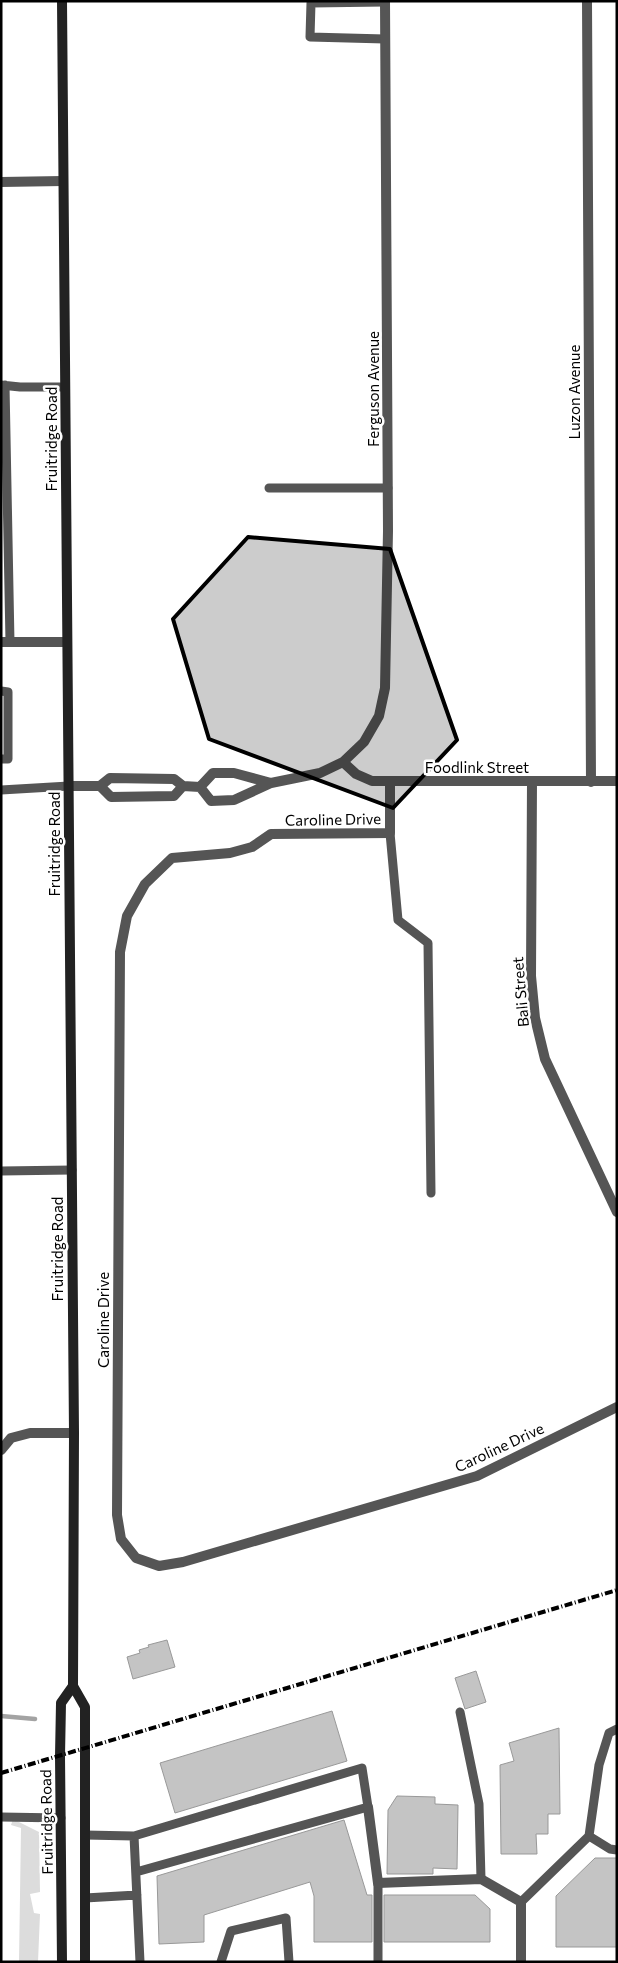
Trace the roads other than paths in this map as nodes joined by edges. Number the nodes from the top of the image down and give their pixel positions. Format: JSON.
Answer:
{"nodes":[{"id":1,"x":62,"y":1,"type":"edge"},
{"id":2,"x":385,"y":1,"type":"edge"},
{"id":3,"x":587,"y":1,"type":"edge"},
{"id":4,"x":385,"y":39,"type":"junction"},
{"id":5,"x":63,"y":181,"type":"junction"},
{"id":6,"x":1,"y":182,"type":"edge"},
{"id":7,"x":3,"y":385,"type":"edge"},
{"id":8,"x":65,"y":387,"type":"junction"},
{"id":9,"x":269,"y":488,"type":"dead end"},
{"id":10,"x":388,"y":488,"type":"junction"},
{"id":11,"x":6,"y":642,"type":"edge"},
{"id":12,"x":67,"y":642,"type":"junction"},
{"id":13,"x":1,"y":691,"type":"edge"},
{"id":14,"x":4,"y":719,"type":"edge"},
{"id":15,"x":1,"y":759,"type":"edge"},
{"id":16,"x":342,"y":762,"type":"junction"},
{"id":17,"x":532,"y":781,"type":"junction"},
{"id":18,"x":617,"y":781,"type":"edge"},
{"id":19,"x":390,"y":782,"type":"junction"},
{"id":20,"x":591,"y":782,"type":"junction"},
{"id":21,"x":271,"y":783,"type":"junction"},
{"id":22,"x":69,"y":786,"type":"junction"},
{"id":23,"x":100,"y":786,"type":"junction"},
{"id":24,"x":183,"y":786,"type":"junction"},
{"id":25,"x":200,"y":787,"type":"junction"},
{"id":26,"x":1,"y":790,"type":"edge"},
{"id":27,"x":390,"y":833,"type":"junction"},
{"id":28,"x":72,"y":1170,"type":"junction"},
{"id":29,"x":1,"y":1171,"type":"edge"},
{"id":30,"x":431,"y":1192,"type":"dead end"},
{"id":31,"x":617,"y":1212,"type":"edge"},
{"id":32,"x":617,"y":1407,"type":"edge"},
{"id":33,"x":74,"y":1433,"type":"junction"},
{"id":34,"x":1,"y":1450,"type":"edge"},
{"id":35,"x":73,"y":1686,"type":"junction"},
{"id":36,"x":460,"y":1712,"type":"dead end"},
{"id":37,"x":617,"y":1729,"type":"edge"},
{"id":38,"x":368,"y":1807,"type":"junction"},
{"id":39,"x":1,"y":1817,"type":"edge"},
{"id":40,"x":61,"y":1818,"type":"junction"},
{"id":41,"x":85,"y":1835,"type":"junction"},
{"id":42,"x":134,"y":1836,"type":"junction"},
{"id":43,"x":589,"y":1836,"type":"junction"},
{"id":44,"x":617,"y":1850,"type":"edge"},
{"id":45,"x":136,"y":1872,"type":"junction"},
{"id":46,"x":481,"y":1878,"type":"junction"},
{"id":47,"x":378,"y":1882,"type":"junction"},
{"id":48,"x":137,"y":1895,"type":"junction"},
{"id":49,"x":85,"y":1898,"type":"junction"},
{"id":50,"x":521,"y":1902,"type":"junction"},
{"id":51,"x":62,"y":1962,"type":"edge"},
{"id":52,"x":85,"y":1962,"type":"edge"},
{"id":53,"x":140,"y":1962,"type":"edge"},
{"id":54,"x":221,"y":1962,"type":"edge"},
{"id":55,"x":289,"y":1962,"type":"edge"},
{"id":56,"x":378,"y":1962,"type":"edge"},
{"id":57,"x":521,"y":1962,"type":"edge"}],
"edges":[{"from":1,"to":5,"type":"main road","name":"Fruitridge Road"},
{"from":2,"to":4,"type":"street","name":"Ferguson Avenue"},
{"from":2,"to":4,"type":"lane"},
{"from":3,"to":20,"type":"street","name":"Luzon Avenue"},
{"from":4,"to":10,"type":"street","name":"Ferguson Avenue"},
{"from":5,"to":6,"type":"street"},
{"from":5,"to":8,"type":"main road","name":"Fruitridge Road"},
{"from":7,"to":8,"type":"lane"},
{"from":7,"to":11,"type":"lane"},
{"from":8,"to":12,"type":"main road","name":"Fruitridge Road"},
{"from":9,"to":10,"type":"lane"},
{"from":10,"to":16,"type":"street","name":"Ferguson Avenue"},
{"from":11,"to":12,"type":"street"},
{"from":12,"to":22,"type":"main road","name":"Fruitridge Road"},
{"from":13,"to":14,"type":"lane"},
{"from":14,"to":15,"type":"lane"},
{"from":16,"to":19,"type":"street","name":"Foodlink Street"},
{"from":16,"to":21,"type":"street","name":"Ferguson Avenue"},
{"from":17,"to":19,"type":"street","name":"Foodlink Street"},
{"from":17,"to":20,"type":"street","name":"Foodlink Street"},
{"from":17,"to":31,"type":"street","name":"Bali Street"},
{"from":18,"to":20,"type":"street","name":"Foodlink Street"},
{"from":19,"to":27,"type":"street","name":"Caroline Drive"},
{"from":21,"to":25,"type":"street"},
{"from":21,"to":25,"type":"street"},
{"from":22,"to":23,"type":"street"},
{"from":22,"to":26,"type":"lane"},
{"from":22,"to":28,"type":"main road","name":"Fruitridge Road"},
{"from":23,"to":24,"type":"street"},
{"from":23,"to":24,"type":"street"},
{"from":24,"to":25,"type":"street"},
{"from":27,"to":30,"type":"lane"},
{"from":27,"to":32,"type":"street","name":"Caroline Drive"},
{"from":28,"to":29,"type":"lane"},
{"from":28,"to":33,"type":"main road","name":"Fruitridge Road"},
{"from":33,"to":34,"type":"street"},
{"from":33,"to":35,"type":"main road","name":"Fruitridge Road"},
{"from":35,"to":40,"type":"main road","name":"Fruitridge Road"},
{"from":35,"to":41,"type":"main road","name":"Fruitridge Road"},
{"from":36,"to":46,"type":"lane"},
{"from":37,"to":43,"type":"lane"},
{"from":38,"to":42,"type":"lane"},
{"from":38,"to":45,"type":"lane"},
{"from":38,"to":47,"type":"street"},
{"from":39,"to":40,"type":"lane"},
{"from":40,"to":51,"type":"main road","name":"Fruitridge Road"},
{"from":41,"to":42,"type":"lane"},
{"from":41,"to":49,"type":"main road","name":"Fruitridge Road"},
{"from":42,"to":45,"type":"lane"},
{"from":43,"to":44,"type":"lane"},
{"from":43,"to":50,"type":"lane"},
{"from":45,"to":48,"type":"lane"},
{"from":46,"to":47,"type":"street"},
{"from":46,"to":50,"type":"street"},
{"from":47,"to":56,"type":"lane"},
{"from":48,"to":49,"type":"lane"},
{"from":48,"to":53,"type":"lane"},
{"from":49,"to":52,"type":"main road","name":"Fruitridge Road"},
{"from":50,"to":57,"type":"street"},
{"from":54,"to":55,"type":"lane"}]}
